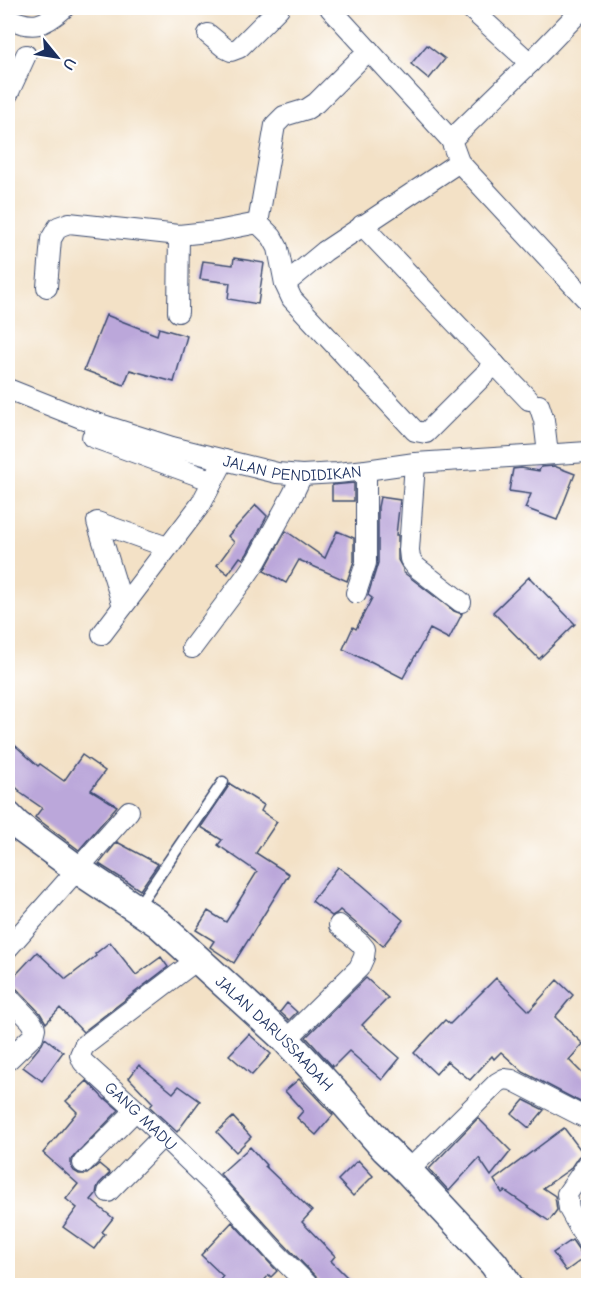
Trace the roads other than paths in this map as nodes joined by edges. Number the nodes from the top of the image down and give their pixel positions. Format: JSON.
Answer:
{"nodes":[{"id":1,"x":64,"y":8,"type":"edge"},
{"id":2,"x":279,"y":8,"type":"edge"},
{"id":3,"x":330,"y":8,"type":"edge"},
{"id":4,"x":470,"y":8,"type":"edge"},
{"id":5,"x":583,"y":8,"type":"edge"},
{"id":6,"x":8,"y":18,"type":"edge"},
{"id":7,"x":208,"y":34,"type":"dead end"},
{"id":8,"x":369,"y":50,"type":"junction"},
{"id":9,"x":26,"y":55,"type":"dead end"},
{"id":10,"x":530,"y":63,"type":"junction"},
{"id":11,"x":8,"y":92,"type":"edge"},
{"id":12,"x":451,"y":140,"type":"junction"},
{"id":13,"x":459,"y":162,"type":"junction"},
{"id":14,"x":258,"y":223,"type":"junction"},
{"id":15,"x":362,"y":225,"type":"junction"},
{"id":16,"x":179,"y":235,"type":"junction"},
{"id":17,"x":285,"y":285,"type":"junction"},
{"id":18,"x":47,"y":287,"type":"dead end"},
{"id":19,"x":588,"y":301,"type":"edge"},
{"id":20,"x":178,"y":312,"type":"dead end"},
{"id":21,"x":495,"y":364,"type":"junction"},
{"id":22,"x":8,"y":389,"type":"edge"},
{"id":23,"x":92,"y":437,"type":"dead end"},
{"id":24,"x":588,"y":452,"type":"edge"},
{"id":25,"x":548,"y":454,"type":"junction"},
{"id":26,"x":224,"y":460,"type":"junction"},
{"id":27,"x":415,"y":463,"type":"junction"},
{"id":28,"x":366,"y":470,"type":"junction"},
{"id":29,"x":302,"y":475,"type":"junction"},
{"id":30,"x":213,"y":481,"type":"junction"},
{"id":31,"x":167,"y":548,"type":"junction"},
{"id":32,"x":356,"y":593,"type":"dead end"},
{"id":33,"x":461,"y":602,"type":"dead end"},
{"id":34,"x":123,"y":606,"type":"junction"},
{"id":35,"x":102,"y":634,"type":"dead end"},
{"id":36,"x":192,"y":648,"type":"dead end"},
{"id":37,"x":223,"y":782,"type":"dead end"},
{"id":38,"x":129,"y":811,"type":"dead end"},
{"id":39,"x":8,"y":816,"type":"edge"},
{"id":40,"x":77,"y":869,"type":"junction"},
{"id":41,"x":136,"y":909,"type":"junction"},
{"id":42,"x":339,"y":925,"type":"dead end"},
{"id":43,"x":8,"y":948,"type":"edge"},
{"id":44,"x":198,"y":959,"type":"junction"},
{"id":45,"x":8,"y":997,"type":"edge"},
{"id":46,"x":286,"y":1040,"type":"junction"},
{"id":47,"x":8,"y":1060,"type":"edge"},
{"id":48,"x":136,"y":1110,"type":"junction"},
{"id":49,"x":588,"y":1119,"type":"edge"},
{"id":50,"x":162,"y":1137,"type":"junction"},
{"id":51,"x":83,"y":1163,"type":"dead end"},
{"id":52,"x":588,"y":1164,"type":"edge"},
{"id":53,"x":408,"y":1171,"type":"junction"},
{"id":54,"x":108,"y":1192,"type":"dead end"},
{"id":55,"x":588,"y":1243,"type":"edge"},
{"id":56,"x":309,"y":1286,"type":"edge"},
{"id":57,"x":509,"y":1286,"type":"edge"}],
"edges":[{"from":1,"to":6,"type":"street"},
{"from":2,"to":7,"type":"street"},
{"from":3,"to":8,"type":"street"},
{"from":4,"to":10,"type":"street"},
{"from":5,"to":10,"type":"street"},
{"from":8,"to":12,"type":"street"},
{"from":8,"to":14,"type":"street"},
{"from":9,"to":11,"type":"street"},
{"from":10,"to":12,"type":"street"},
{"from":12,"to":13,"type":"street"},
{"from":13,"to":15,"type":"street"},
{"from":13,"to":19,"type":"street"},
{"from":14,"to":16,"type":"street"},
{"from":14,"to":17,"type":"street"},
{"from":15,"to":17,"type":"street"},
{"from":15,"to":21,"type":"street"},
{"from":16,"to":18,"type":"street"},
{"from":16,"to":20,"type":"street"},
{"from":17,"to":21,"type":"street"},
{"from":21,"to":25,"type":"street"},
{"from":22,"to":26,"type":"street","name":"JALAN PENDIDIKAN"},
{"from":23,"to":30,"type":"street"},
{"from":24,"to":25,"type":"street","name":"JALAN PENDIDIKAN"},
{"from":25,"to":27,"type":"street","name":"JALAN PENDIDIKAN"},
{"from":26,"to":29,"type":"street","name":"JALAN PENDIDIKAN"},
{"from":26,"to":30,"type":"street"},
{"from":27,"to":28,"type":"street","name":"JALAN PENDIDIKAN"},
{"from":27,"to":33,"type":"street"},
{"from":28,"to":29,"type":"street","name":"JALAN PENDIDIKAN"},
{"from":28,"to":32,"type":"street"},
{"from":29,"to":36,"type":"street"},
{"from":30,"to":31,"type":"street"},
{"from":31,"to":34,"type":"street"},
{"from":31,"to":34,"type":"street"},
{"from":34,"to":35,"type":"street"},
{"from":37,"to":41,"type":"lane"},
{"from":38,"to":40,"type":"street"},
{"from":39,"to":40,"type":"street","name":"JALAN DARUSSAADAH"},
{"from":40,"to":41,"type":"street","name":"JALAN DARUSSAADAH"},
{"from":40,"to":43,"type":"street"},
{"from":41,"to":44,"type":"street","name":"JALAN DARUSSAADAH"},
{"from":42,"to":46,"type":"street"},
{"from":44,"to":46,"type":"street","name":"JALAN DARUSSAADAH"},
{"from":44,"to":48,"type":"street","name":"GANG MADU"},
{"from":45,"to":47,"type":"street"},
{"from":46,"to":53,"type":"street","name":"JALAN DARUSSAADAH"},
{"from":48,"to":50,"type":"street","name":"GANG MADU"},
{"from":48,"to":51,"type":"street"},
{"from":49,"to":53,"type":"street"},
{"from":50,"to":54,"type":"street"},
{"from":50,"to":56,"type":"street","name":"GANG MADU"},
{"from":52,"to":55,"type":"street"},
{"from":53,"to":57,"type":"street","name":"JALAN DARUSSAADAH"}]}
